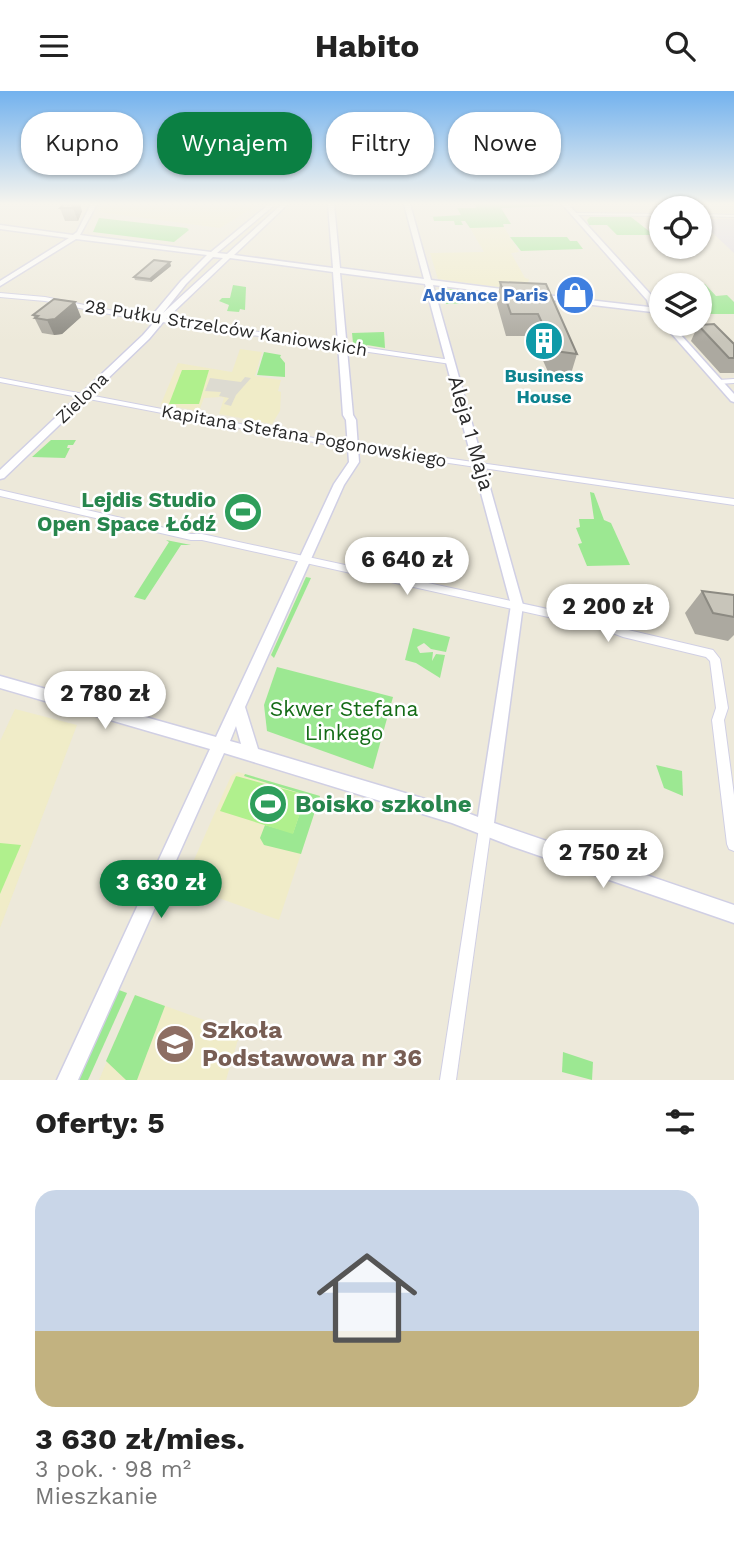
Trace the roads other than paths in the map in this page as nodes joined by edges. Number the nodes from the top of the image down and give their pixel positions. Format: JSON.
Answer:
{"nodes":[{"id":1,"x":53,"y":250,"type":"edge"},
{"id":2,"x":182,"y":250,"type":"edge"},
{"id":3,"x":218,"y":250,"type":"edge"},
{"id":4,"x":235,"y":250,"type":"edge"},
{"id":5,"x":334,"y":250,"type":"edge"},
{"id":6,"x":420,"y":250,"type":"edge"},
{"id":7,"x":606,"y":250,"type":"edge"},
{"id":8,"x":213,"y":254,"type":"junction"},
{"id":9,"x":229,"y":256,"type":"junction"},
{"id":10,"x":336,"y":271,"type":"junction"},
{"id":11,"x":429,"y":282,"type":"junction"},
{"id":12,"x":0,"y":284,"type":"edge"},
{"id":13,"x":0,"y":295,"type":"edge"},
{"id":14,"x":526,"y":295,"type":"joint"},
{"id":15,"x":649,"y":298,"type":"edge"},
{"id":16,"x":649,"y":309,"type":"edge"},
{"id":17,"x":161,"y":319,"type":"junction"},
{"id":18,"x":678,"y":336,"type":"edge"},
{"id":19,"x":341,"y":346,"type":"junction"},
{"id":20,"x":451,"y":362,"type":"junction"},
{"id":21,"x":0,"y":380,"type":"edge"},
{"id":22,"x":734,"y":381,"type":"edge"},
{"id":23,"x":718,"y":382,"type":"junction"},
{"id":24,"x":84,"y":396,"type":"junction"},
{"id":25,"x":734,"y":399,"type":"edge"},
{"id":26,"x":354,"y":446,"type":"junction"},
{"id":27,"x":481,"y":466,"type":"junction"},
{"id":28,"x":0,"y":476,"type":"edge"},
{"id":29,"x":0,"y":493,"type":"edge"},
{"id":30,"x":734,"y":502,"type":"edge"},
{"id":31,"x":305,"y":559,"type":"junction"},
{"id":32,"x":517,"y":607,"type":"junction"},
{"id":33,"x":0,"y":682,"type":"edge"},
{"id":34,"x":237,"y":706,"type":"junction"},
{"id":35,"x":220,"y":745,"type":"junction"},
{"id":36,"x":252,"y":754,"type":"junction"},
{"id":37,"x":485,"y":828,"type":"junction"},
{"id":38,"x":734,"y":844,"type":"edge"},
{"id":39,"x":734,"y":914,"type":"edge"},
{"id":40,"x":67,"y":1080,"type":"edge"},
{"id":41,"x":448,"y":1080,"type":"edge"}],
"edges":[{"from":1,"to":12,"type":"street"},
{"from":2,"to":8,"type":"street"},
{"from":3,"to":8,"type":"street","name":"Zielona"},
{"from":4,"to":9,"type":"street","name":"Zielona"},
{"from":5,"to":10,"type":"street"},
{"from":6,"to":11,"type":"street","name":"Aleja 1 Maja"},
{"from":7,"to":15,"type":"street"},
{"from":8,"to":9,"type":"street"},
{"from":8,"to":17,"type":"street","name":"Zielona"},
{"from":9,"to":10,"type":"street"},
{"from":9,"to":17,"type":"street","name":"Zielona"},
{"from":10,"to":11,"type":"street"},
{"from":10,"to":19,"type":"street"},
{"from":11,"to":14,"type":"street"},
{"from":11,"to":20,"type":"street","name":"Aleja 1 Maja"},
{"from":13,"to":17,"type":"street","name":"28 Pułku Strzelców Kaniowskich"},
{"from":14,"to":16,"type":"street"},
{"from":17,"to":19,"type":"street","name":"28 Pułku Strzelców Kaniowskich"},
{"from":17,"to":24,"type":"street","name":"Zielona"},
{"from":18,"to":23,"type":"street"},
{"from":19,"to":20,"type":"street","name":"28 Pułku Strzelców Kaniowskich"},
{"from":19,"to":26,"type":"street"},
{"from":20,"to":27,"type":"street","name":"Aleja 1 Maja"},
{"from":21,"to":24,"type":"street","name":"Kapitana Stefana Pogonowskiego"},
{"from":22,"to":23,"type":"street"},
{"from":23,"to":25,"type":"street"},
{"from":24,"to":26,"type":"street","name":"Kapitana Stefana Pogonowskiego"},
{"from":24,"to":28,"type":"street","name":"Zielona"},
{"from":26,"to":27,"type":"street","name":"Kapitana Stefana Pogonowskiego"},
{"from":26,"to":31,"type":"street"},
{"from":27,"to":30,"type":"street","name":"Kapitana Stefana Pogonowskiego"},
{"from":27,"to":32,"type":"street","name":"Aleja 1 Maja"},
{"from":29,"to":31,"type":"street"},
{"from":31,"to":32,"type":"street"},
{"from":31,"to":34,"type":"street"},
{"from":32,"to":37,"type":"street","name":"Aleja 1 Maja"},
{"from":32,"to":38,"type":"street"},
{"from":33,"to":35,"type":"street"},
{"from":34,"to":35,"type":"street"},
{"from":34,"to":36,"type":"street"},
{"from":35,"to":36,"type":"street"},
{"from":35,"to":40,"type":"street"},
{"from":36,"to":37,"type":"street"},
{"from":37,"to":39,"type":"street"},
{"from":37,"to":41,"type":"street","name":"Aleja 1 Maja"}]}
